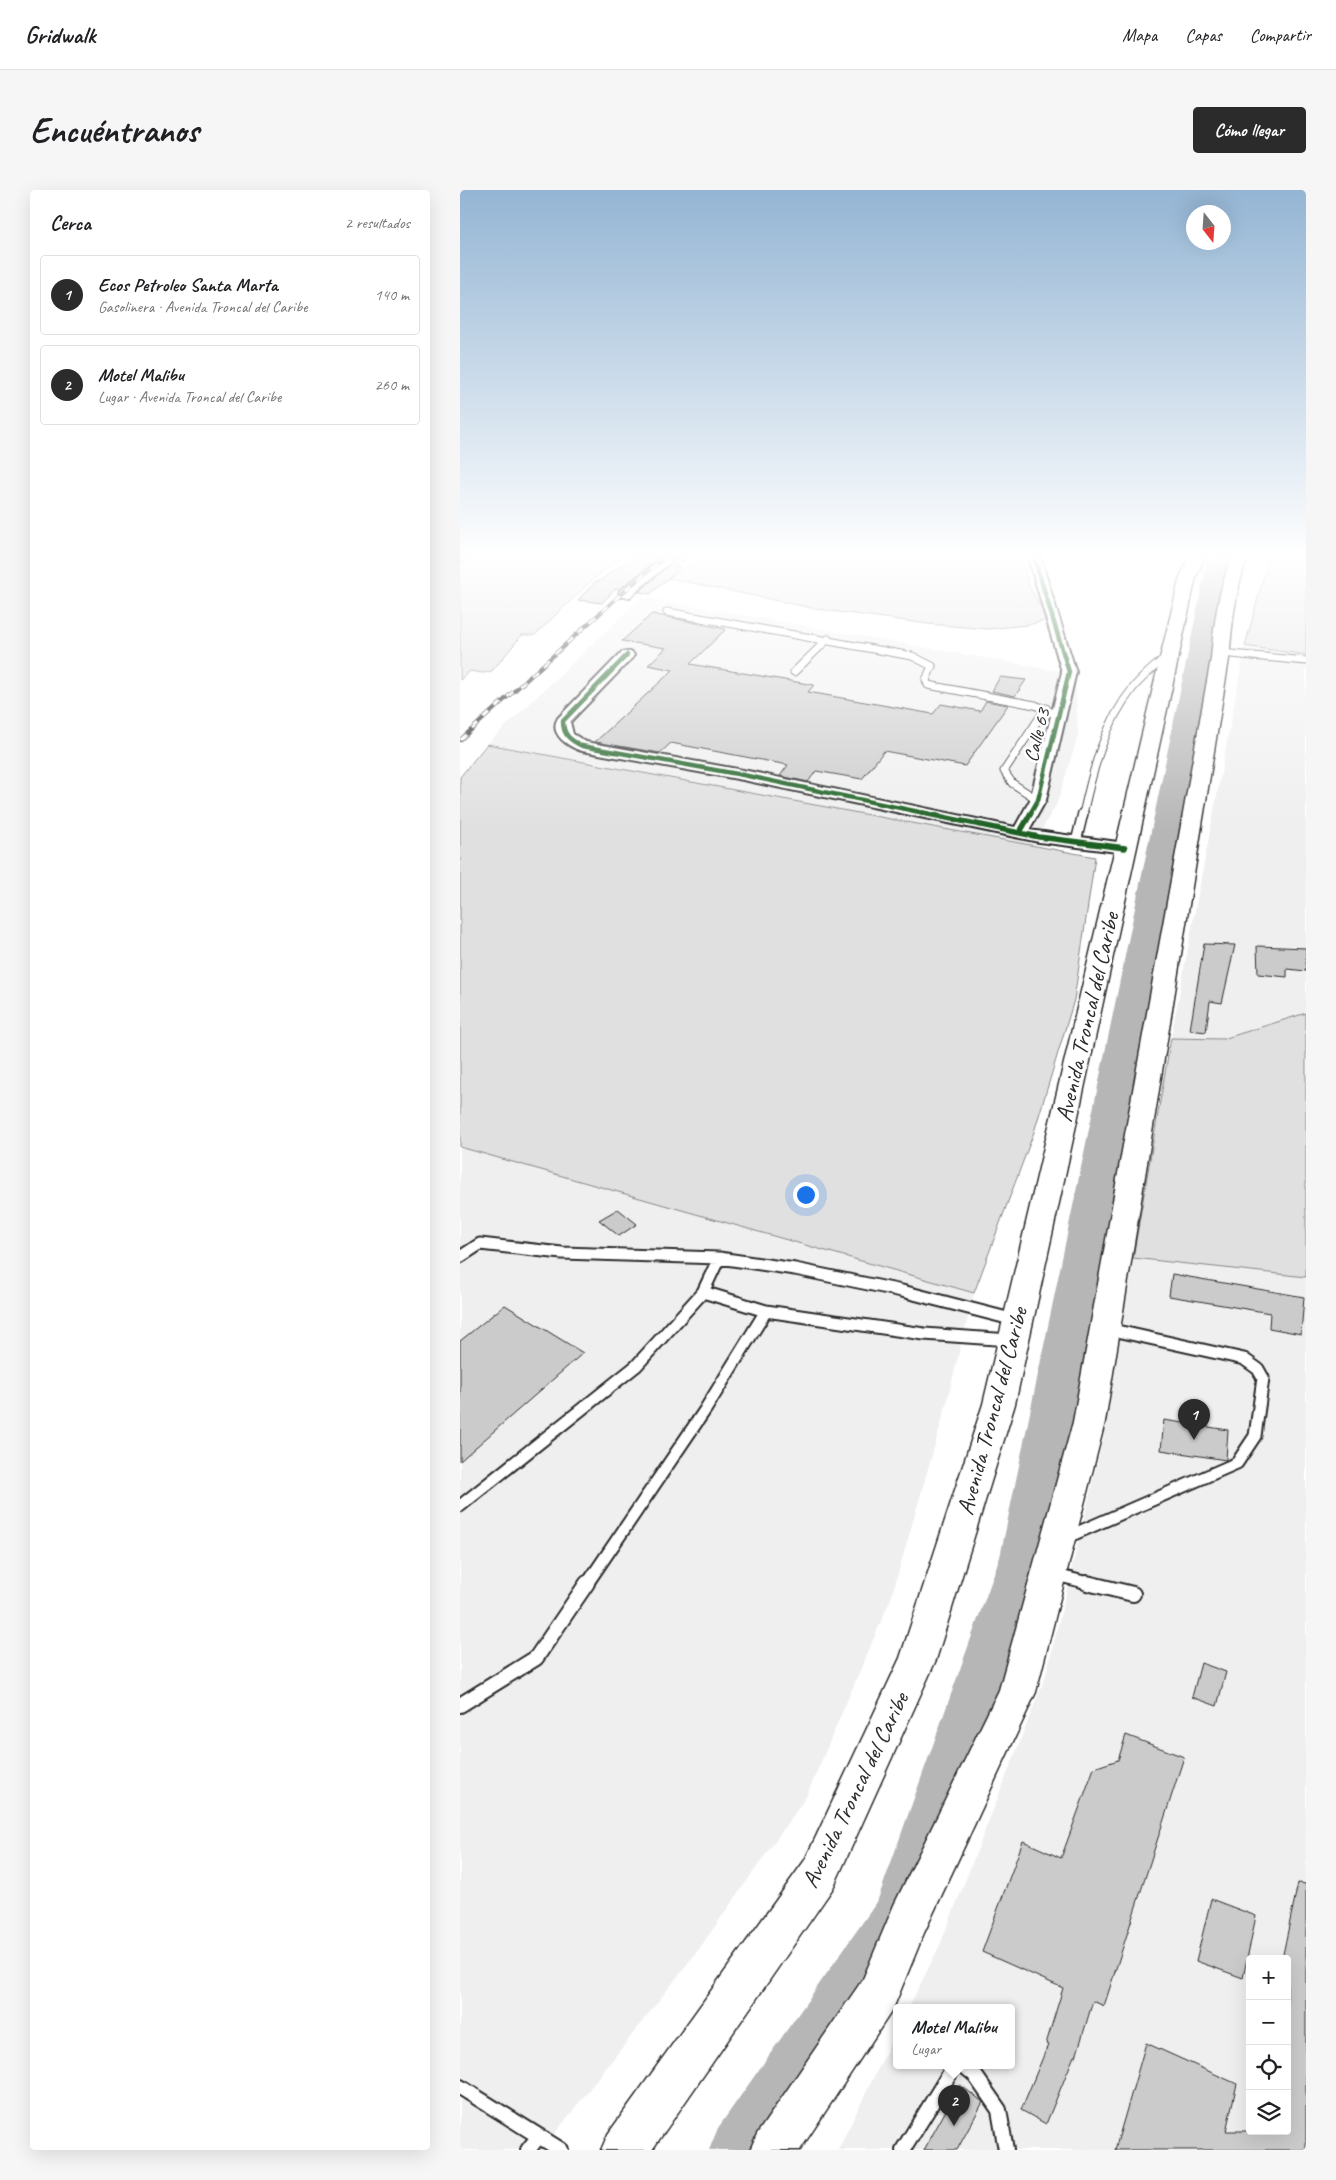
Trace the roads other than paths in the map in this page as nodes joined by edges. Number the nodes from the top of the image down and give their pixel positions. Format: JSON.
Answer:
{"nodes":[{"id":1,"x":818,"y":648,"type":"edge"},
{"id":2,"x":874,"y":648,"type":"edge"},
{"id":3,"x":1062,"y":648,"type":"edge"},
{"id":4,"x":1171,"y":648,"type":"edge"},
{"id":5,"x":1221,"y":648,"type":"edge"},
{"id":6,"x":1221,"y":653,"type":"junction"},
{"id":7,"x":1170,"y":654,"type":"junction"},
{"id":8,"x":627,"y":656,"type":"dead end"},
{"id":9,"x":1306,"y":661,"type":"edge"},
{"id":10,"x":794,"y":672,"type":"dead end"},
{"id":11,"x":1052,"y":712,"type":"junction"},
{"id":12,"x":1038,"y":800,"type":"junction"},
{"id":13,"x":1020,"y":832,"type":"junction"},
{"id":14,"x":1076,"y":842,"type":"junction"},
{"id":15,"x":1125,"y":848,"type":"junction"},
{"id":16,"x":460,"y":1257,"type":"edge"},
{"id":17,"x":719,"y":1258,"type":"junction"},
{"id":18,"x":703,"y":1292,"type":"junction"},
{"id":19,"x":766,"y":1311,"type":"junction"},
{"id":20,"x":1105,"y":1329,"type":"junction"},
{"id":21,"x":1016,"y":1330,"type":"junction"},
{"id":22,"x":460,"y":1506,"type":"edge"},
{"id":23,"x":1057,"y":1541,"type":"junction"},
{"id":24,"x":1049,"y":1574,"type":"junction"},
{"id":25,"x":1133,"y":1594,"type":"dead end"},
{"id":26,"x":460,"y":1705,"type":"edge"},
{"id":27,"x":953,"y":2069,"type":"edge"},
{"id":28,"x":968,"y":2069,"type":"edge"},
{"id":29,"x":460,"y":2088,"type":"edge"},
{"id":30,"x":539,"y":2136,"type":"junction"},
{"id":31,"x":528,"y":2150,"type":"edge"},
{"id":32,"x":560,"y":2150,"type":"edge"},
{"id":33,"x":624,"y":2150,"type":"edge"},
{"id":34,"x":773,"y":2150,"type":"edge"},
{"id":35,"x":903,"y":2150,"type":"edge"},
{"id":36,"x":1006,"y":2150,"type":"edge"}],
"edges":[{"from":1,"to":10,"type":"lane"},
{"from":2,"to":11,"type":"lane"},
{"from":3,"to":11,"type":"street","name":"Calle 63"},
{"from":4,"to":7,"type":"highway","name":"Avenida Troncal del Caribe"},
{"from":5,"to":6,"type":"highway"},
{"from":6,"to":9,"type":"lane"},
{"from":6,"to":20,"type":"highway"},
{"from":7,"to":14,"type":"lane"},
{"from":7,"to":15,"type":"highway","name":"Avenida Troncal del Caribe"},
{"from":8,"to":13,"type":"street"},
{"from":11,"to":12,"type":"street","name":"Calle 63"},
{"from":11,"to":12,"type":"lane"},
{"from":12,"to":13,"type":"street","name":"Calle 63"},
{"from":13,"to":14,"type":"street"},
{"from":14,"to":15,"type":"street"},
{"from":15,"to":21,"type":"highway","name":"Avenida Troncal del Caribe"},
{"from":16,"to":17,"type":"lane"},
{"from":17,"to":18,"type":"lane"},
{"from":17,"to":21,"type":"lane"},
{"from":18,"to":19,"type":"lane"},
{"from":18,"to":22,"type":"lane"},
{"from":19,"to":21,"type":"lane"},
{"from":19,"to":26,"type":"lane"},
{"from":20,"to":23,"type":"highway"},
{"from":20,"to":23,"type":"lane"},
{"from":21,"to":33,"type":"highway","name":"Avenida Troncal del Caribe"},
{"from":23,"to":24,"type":"highway"},
{"from":24,"to":25,"type":"lane"},
{"from":24,"to":34,"type":"highway"},
{"from":27,"to":35,"type":"lane"},
{"from":28,"to":36,"type":"lane"},
{"from":29,"to":30,"type":"lane"},
{"from":30,"to":31,"type":"lane"},
{"from":30,"to":32,"type":"lane"}]}
